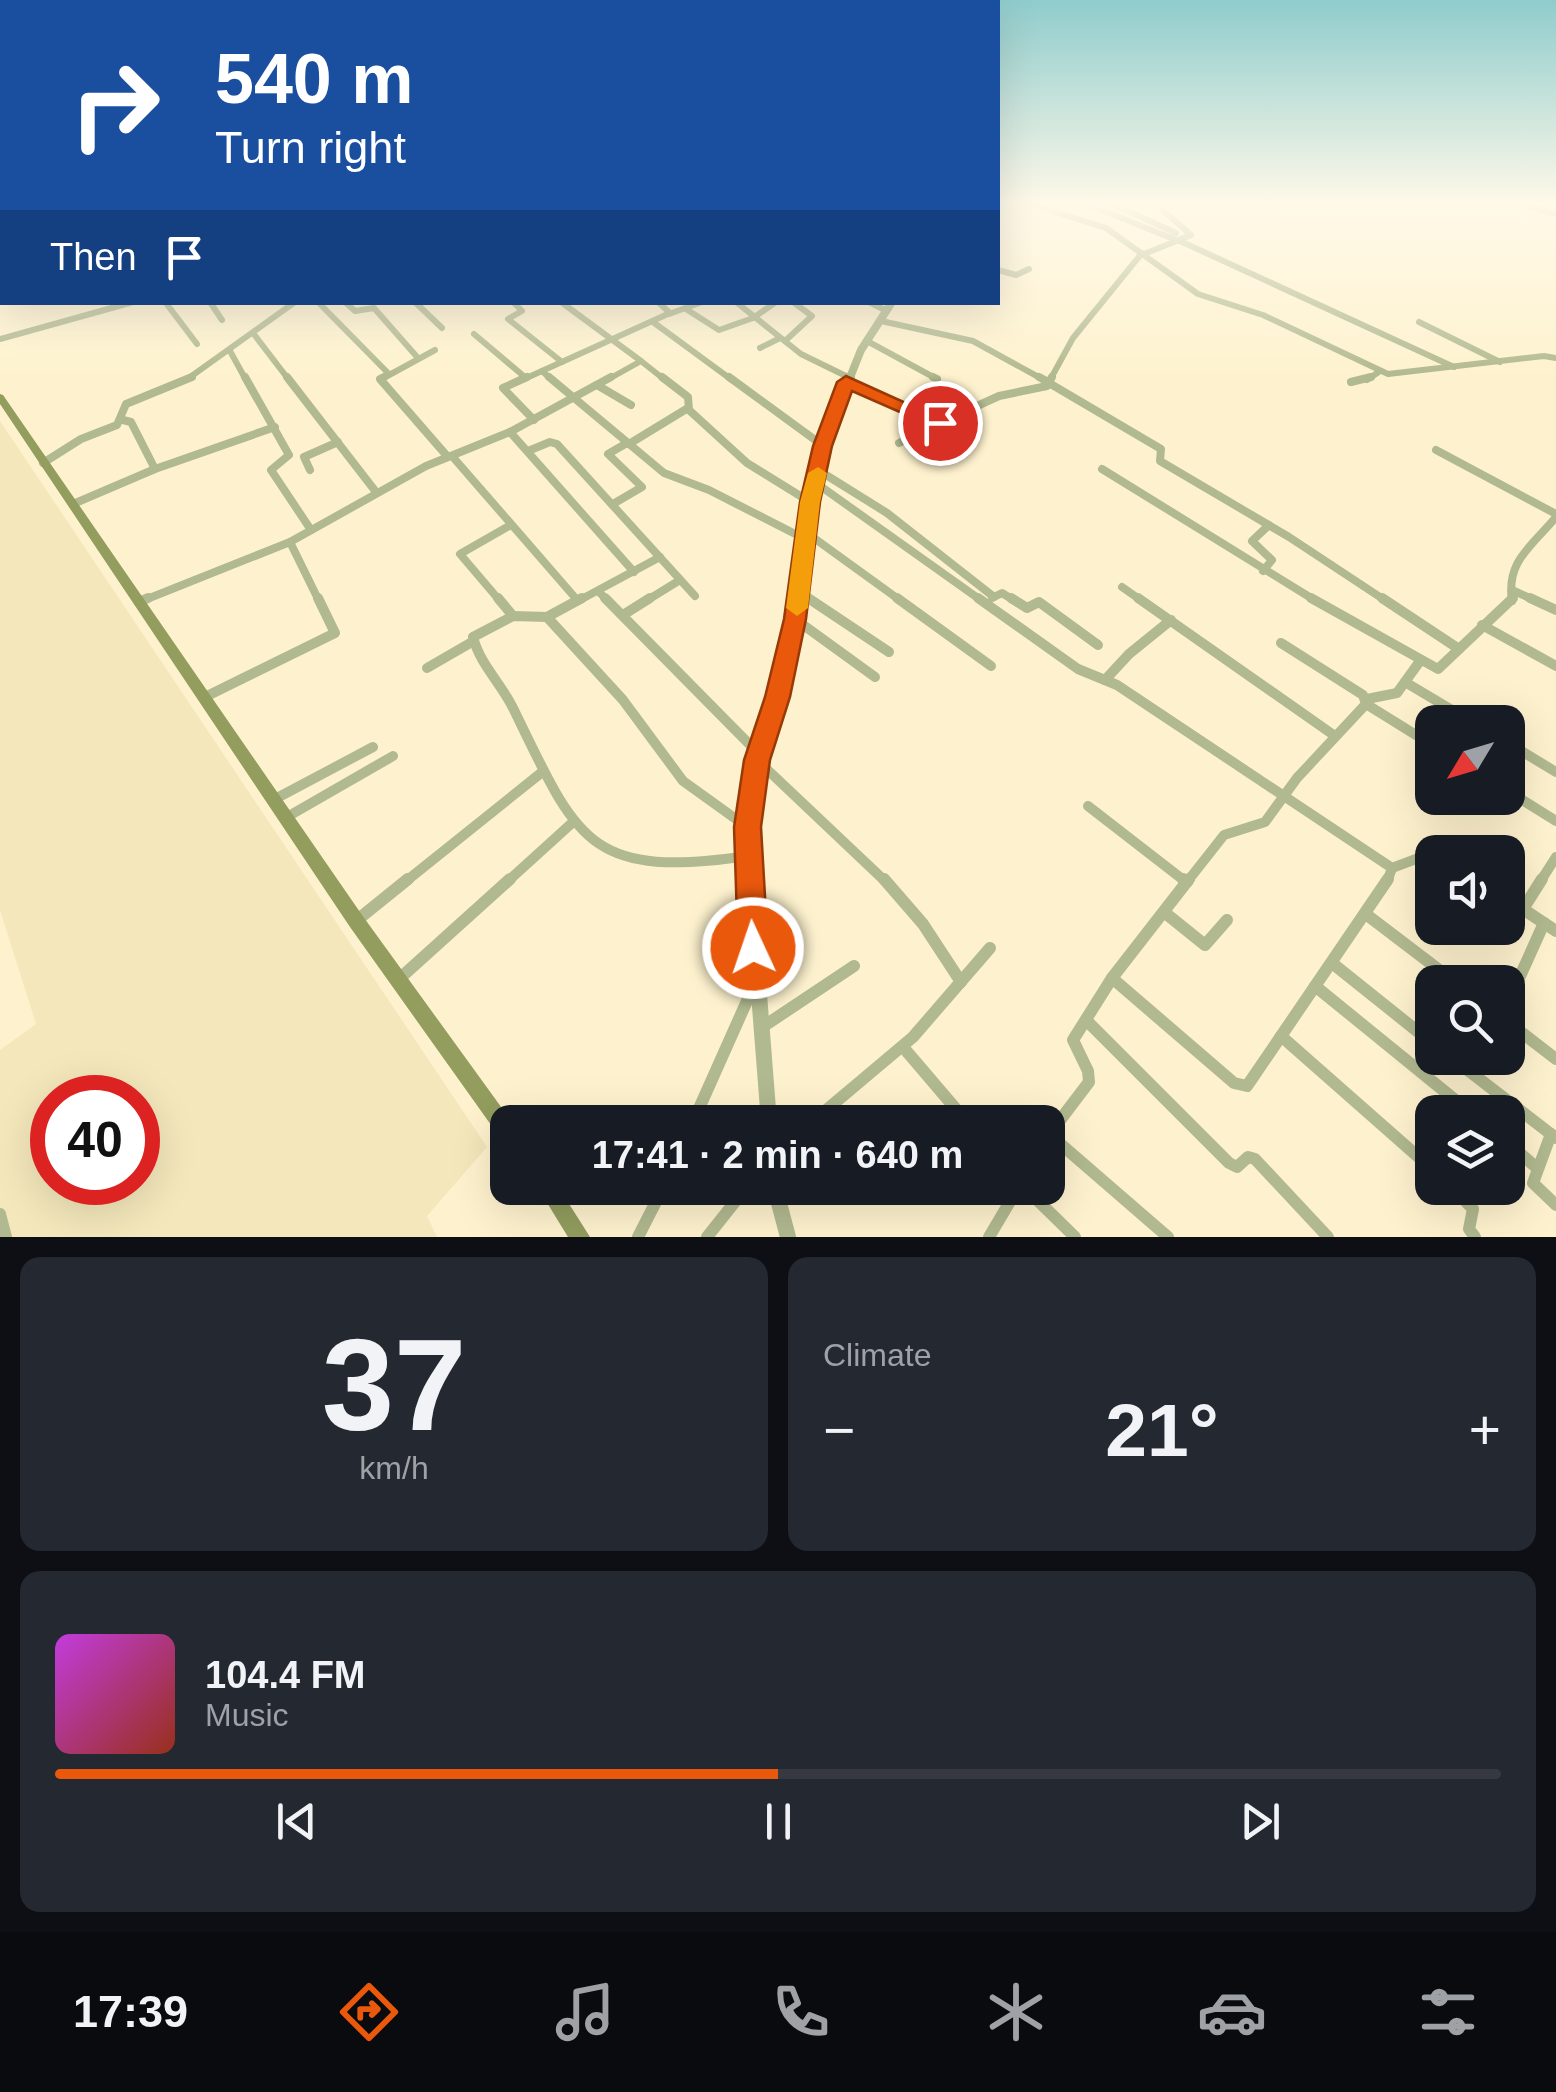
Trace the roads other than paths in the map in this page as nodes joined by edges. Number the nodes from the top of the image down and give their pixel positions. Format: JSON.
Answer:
{"nodes":[{"id":1,"x":1136,"y":262,"type":"edge"},
{"id":2,"x":1155,"y":262,"type":"edge"},
{"id":3,"x":1229,"y":262,"type":"edge"},
{"id":4,"x":1029,"y":270,"type":"dead end"},
{"id":5,"x":1000,"y":271,"type":"edge"},
{"id":6,"x":122,"y":305,"type":"edge"},
{"id":7,"x":168,"y":305,"type":"edge"},
{"id":8,"x":212,"y":305,"type":"edge"},
{"id":9,"x":291,"y":305,"type":"edge"},
{"id":10,"x":321,"y":305,"type":"edge"},
{"id":11,"x":348,"y":305,"type":"edge"},
{"id":12,"x":418,"y":305,"type":"edge"},
{"id":13,"x":516,"y":305,"type":"edge"},
{"id":14,"x":565,"y":305,"type":"edge"},
{"id":15,"x":660,"y":305,"type":"edge"},
{"id":16,"x":695,"y":305,"type":"edge"},
{"id":17,"x":739,"y":305,"type":"edge"},
{"id":18,"x":772,"y":305,"type":"edge"},
{"id":19,"x":797,"y":305,"type":"edge"},
{"id":20,"x":686,"y":309,"type":"junction"},
{"id":21,"x":886,"y":311,"type":"edge"},
{"id":22,"x":668,"y":314,"type":"junction"},
{"id":23,"x":753,"y":318,"type":"junction"},
{"id":24,"x":222,"y":320,"type":"dead end"},
{"id":25,"x":653,"y":322,"type":"junction"},
{"id":26,"x":1418,"y":322,"type":"dead end"},
{"id":27,"x":442,"y":328,"type":"dead end"},
{"id":28,"x":254,"y":333,"type":"junction"},
{"id":29,"x":474,"y":334,"type":"dead end"},
{"id":30,"x":0,"y":339,"type":"edge"},
{"id":31,"x":782,"y":339,"type":"junction"},
{"id":32,"x":611,"y":340,"type":"junction"},
{"id":33,"x":867,"y":342,"type":"junction"},
{"id":34,"x":197,"y":344,"type":"dead end"},
{"id":35,"x":760,"y":348,"type":"dead end"},
{"id":36,"x":435,"y":350,"type":"dead end"},
{"id":37,"x":230,"y":351,"type":"junction"},
{"id":38,"x":418,"y":358,"type":"junction"},
{"id":39,"x":1556,"y":358,"type":"edge"},
{"id":40,"x":641,"y":361,"type":"junction"},
{"id":41,"x":562,"y":362,"type":"junction"},
{"id":42,"x":1503,"y":363,"type":"junction"},
{"id":43,"x":1457,"y":368,"type":"junction"},
{"id":44,"x":542,"y":371,"type":"junction"},
{"id":45,"x":388,"y":372,"type":"junction"},
{"id":46,"x":1380,"y":372,"type":"junction"},
{"id":47,"x":526,"y":378,"type":"junction"},
{"id":48,"x":847,"y":379,"type":"junction"},
{"id":49,"x":937,"y":379,"type":"dead end"},
{"id":50,"x":1351,"y":382,"type":"dead end"},
{"id":51,"x":1050,"y":383,"type":"junction"},
{"id":52,"x":597,"y":384,"type":"junction"},
{"id":53,"x":0,"y":398,"type":"edge"},
{"id":54,"x":573,"y":399,"type":"junction"},
{"id":55,"x":631,"y":405,"type":"dead end"},
{"id":56,"x":688,"y":408,"type":"junction"},
{"id":57,"x":123,"y":420,"type":"junction"},
{"id":58,"x":534,"y":420,"type":"junction"},
{"id":59,"x":940,"y":423,"type":"junction"},
{"id":60,"x":275,"y":428,"type":"junction"},
{"id":61,"x":510,"y":432,"type":"junction"},
{"id":62,"x":338,"y":442,"type":"junction"},
{"id":63,"x":899,"y":443,"type":"dead end"},
{"id":64,"x":628,"y":444,"type":"junction"},
{"id":65,"x":822,"y":446,"type":"junction"},
{"id":66,"x":1436,"y":450,"type":"dead end"},
{"id":67,"x":528,"y":451,"type":"junction"},
{"id":68,"x":449,"y":456,"type":"junction"},
{"id":69,"x":43,"y":462,"type":"junction"},
{"id":70,"x":1102,"y":468,"type":"dead end"},
{"id":71,"x":155,"y":469,"type":"junction"},
{"id":72,"x":310,"y":470,"type":"dead end"},
{"id":73,"x":817,"y":476,"type":"junction"},
{"id":74,"x":376,"y":492,"type":"junction"},
{"id":75,"x":810,"y":502,"type":"junction"},
{"id":76,"x":73,"y":504,"type":"junction"},
{"id":77,"x":613,"y":504,"type":"junction"},
{"id":78,"x":1556,"y":515,"type":"edge"},
{"id":79,"x":1270,"y":525,"type":"junction"},
{"id":80,"x":509,"y":526,"type":"junction"},
{"id":81,"x":312,"y":530,"type":"junction"},
{"id":82,"x":807,"y":536,"type":"junction"},
{"id":83,"x":290,"y":542,"type":"junction"},
{"id":84,"x":660,"y":558,"type":"junction"},
{"id":85,"x":1263,"y":571,"type":"junction"},
{"id":86,"x":634,"y":572,"type":"junction"},
{"id":87,"x":680,"y":580,"type":"junction"},
{"id":88,"x":1122,"y":587,"type":"dead end"},
{"id":89,"x":1512,"y":590,"type":"junction"},
{"id":90,"x":598,"y":591,"type":"junction"},
{"id":91,"x":800,"y":593,"type":"junction"},
{"id":92,"x":695,"y":596,"type":"dead end"},
{"id":93,"x":994,"y":597,"type":"junction"},
{"id":94,"x":139,"y":602,"type":"junction"},
{"id":95,"x":578,"y":602,"type":"junction"},
{"id":96,"x":984,"y":604,"type":"junction"},
{"id":97,"x":1556,"y":610,"type":"edge"},
{"id":98,"x":623,"y":615,"type":"junction"},
{"id":99,"x":513,"y":616,"type":"junction"},
{"id":100,"x":547,"y":617,"type":"junction"},
{"id":101,"x":795,"y":619,"type":"junction"},
{"id":102,"x":1171,"y":620,"type":"junction"},
{"id":103,"x":1482,"y":625,"type":"junction"},
{"id":104,"x":472,"y":642,"type":"junction"},
{"id":105,"x":1280,"y":643,"type":"dead end"},
{"id":106,"x":1098,"y":645,"type":"dead end"},
{"id":107,"x":1459,"y":650,"type":"junction"},
{"id":108,"x":889,"y":652,"type":"dead end"},
{"id":109,"x":1420,"y":661,"type":"junction"},
{"id":110,"x":991,"y":666,"type":"dead end"},
{"id":111,"x":1556,"y":666,"type":"edge"},
{"id":112,"x":427,"y":668,"type":"dead end"},
{"id":113,"x":875,"y":677,"type":"dead end"},
{"id":114,"x":1105,"y":680,"type":"junction"},
{"id":115,"x":1405,"y":682,"type":"junction"},
{"id":116,"x":204,"y":697,"type":"junction"},
{"id":117,"x":1366,"y":701,"type":"junction"},
{"id":118,"x":1444,"y":705,"type":"edge"},
{"id":119,"x":1415,"y":734,"type":"edge"},
{"id":120,"x":1335,"y":736,"type":"junction"},
{"id":121,"x":373,"y":747,"type":"dead end"},
{"id":122,"x":1525,"y":753,"type":"edge"},
{"id":123,"x":393,"y":756,"type":"dead end"},
{"id":124,"x":758,"y":757,"type":"junction"},
{"id":125,"x":1556,"y":772,"type":"edge"},
{"id":126,"x":541,"y":773,"type":"junction"},
{"id":127,"x":1280,"y":798,"type":"junction"},
{"id":128,"x":275,"y":799,"type":"junction"},
{"id":129,"x":1525,"y":802,"type":"edge"},
{"id":130,"x":1088,"y":806,"type":"dead end"},
{"id":131,"x":287,"y":816,"type":"junction"},
{"id":132,"x":1556,"y":821,"type":"edge"},
{"id":133,"x":572,"y":824,"type":"junction"},
{"id":134,"x":747,"y":827,"type":"junction"},
{"id":135,"x":748,"y":856,"type":"junction"},
{"id":136,"x":1556,"y":857,"type":"edge"},
{"id":137,"x":1415,"y":859,"type":"edge"},
{"id":138,"x":1392,"y":868,"type":"junction"},
{"id":139,"x":1187,"y":882,"type":"junction"},
{"id":140,"x":1525,"y":906,"type":"edge"},
{"id":141,"x":1525,"y":910,"type":"edge"},
{"id":142,"x":1164,"y":912,"type":"junction"},
{"id":143,"x":1366,"y":914,"type":"junction"},
{"id":144,"x":1228,"y":920,"type":"dead end"},
{"id":145,"x":356,"y":921,"type":"junction"},
{"id":146,"x":1550,"y":927,"type":"edge"},
{"id":147,"x":990,"y":948,"type":"dead end"},
{"id":148,"x":1332,"y":963,"type":"junction"},
{"id":149,"x":1433,"y":965,"type":"edge"},
{"id":150,"x":854,"y":966,"type":"dead end"},
{"id":151,"x":1525,"y":972,"type":"edge"},
{"id":152,"x":1112,"y":978,"type":"junction"},
{"id":153,"x":398,"y":980,"type":"junction"},
{"id":154,"x":962,"y":982,"type":"junction"},
{"id":155,"x":755,"y":983,"type":"junction"},
{"id":156,"x":1315,"y":986,"type":"junction"},
{"id":157,"x":1086,"y":1020,"type":"junction"},
{"id":158,"x":761,"y":1028,"type":"junction"},
{"id":159,"x":1415,"y":1029,"type":"edge"},
{"id":160,"x":1525,"y":1035,"type":"edge"},
{"id":161,"x":1281,"y":1036,"type":"junction"},
{"id":162,"x":903,"y":1047,"type":"junction"},
{"id":163,"x":1556,"y":1059,"type":"edge"},
{"id":164,"x":1474,"y":1075,"type":"edge"},
{"id":165,"x":1449,"y":1095,"type":"edge"},
{"id":166,"x":701,"y":1105,"type":"edge"},
{"id":167,"x":768,"y":1105,"type":"edge"},
{"id":168,"x":833,"y":1105,"type":"edge"},
{"id":169,"x":952,"y":1105,"type":"edge"},
{"id":170,"x":490,"y":1107,"type":"edge"},
{"id":171,"x":1065,"y":1112,"type":"edge"},
{"id":172,"x":1554,"y":1136,"type":"edge"},
{"id":173,"x":1065,"y":1149,"type":"edge"},
{"id":174,"x":1415,"y":1154,"type":"edge"},
{"id":175,"x":1525,"y":1158,"type":"edge"},
{"id":176,"x":1537,"y":1168,"type":"junction"},
{"id":177,"x":1556,"y":1204,"type":"edge"},
{"id":178,"x":559,"y":1205,"type":"edge"},
{"id":179,"x":654,"y":1205,"type":"edge"},
{"id":180,"x":732,"y":1205,"type":"edge"},
{"id":181,"x":780,"y":1205,"type":"edge"},
{"id":182,"x":1011,"y":1205,"type":"edge"},
{"id":183,"x":1040,"y":1205,"type":"edge"},
{"id":184,"x":1469,"y":1205,"type":"edge"},
{"id":185,"x":580,"y":1237,"type":"edge"},
{"id":186,"x":638,"y":1237,"type":"edge"},
{"id":187,"x":707,"y":1237,"type":"edge"},
{"id":188,"x":788,"y":1237,"type":"edge"},
{"id":189,"x":989,"y":1237,"type":"edge"},
{"id":190,"x":1075,"y":1237,"type":"edge"},
{"id":191,"x":1168,"y":1237,"type":"edge"},
{"id":192,"x":1328,"y":1237,"type":"edge"},
{"id":193,"x":1475,"y":1237,"type":"edge"}],
"edges":[{"from":1,"to":51,"type":"street"},
{"from":2,"to":46,"type":"street"},
{"from":3,"to":43,"type":"street"},
{"from":4,"to":5,"type":"street"},
{"from":6,"to":30,"type":"street"},
{"from":7,"to":34,"type":"street"},
{"from":8,"to":24,"type":"street"},
{"from":9,"to":28,"type":"street"},
{"from":10,"to":45,"type":"street"},
{"from":11,"to":38,"type":"street"},
{"from":12,"to":27,"type":"street"},
{"from":13,"to":41,"type":"street"},
{"from":14,"to":32,"type":"street"},
{"from":15,"to":22,"type":"street"},
{"from":16,"to":20,"type":"street"},
{"from":17,"to":23,"type":"street"},
{"from":18,"to":23,"type":"street"},
{"from":19,"to":31,"type":"street"},
{"from":20,"to":22,"type":"street"},
{"from":20,"to":23,"type":"street"},
{"from":21,"to":33,"type":"street"},
{"from":21,"to":51,"type":"street"},
{"from":22,"to":25,"type":"street"},
{"from":23,"to":31,"type":"street"},
{"from":25,"to":32,"type":"street"},
{"from":25,"to":65,"type":"street"},
{"from":26,"to":42,"type":"street"},
{"from":28,"to":37,"type":"street"},
{"from":28,"to":62,"type":"street"},
{"from":29,"to":47,"type":"street"},
{"from":31,"to":35,"type":"street"},
{"from":31,"to":48,"type":"street"},
{"from":32,"to":40,"type":"street"},
{"from":32,"to":41,"type":"street"},
{"from":33,"to":48,"type":"street"},
{"from":33,"to":49,"type":"street"},
{"from":36,"to":38,"type":"street"},
{"from":37,"to":57,"type":"street"},
{"from":37,"to":60,"type":"street"},
{"from":38,"to":45,"type":"street"},
{"from":39,"to":42,"type":"street"},
{"from":40,"to":52,"type":"street"},
{"from":40,"to":56,"type":"street"},
{"from":41,"to":44,"type":"street"},
{"from":42,"to":43,"type":"street"},
{"from":43,"to":46,"type":"street"},
{"from":44,"to":47,"type":"street"},
{"from":44,"to":54,"type":"street"},
{"from":45,"to":68,"type":"street"},
{"from":46,"to":50,"type":"street"},
{"from":47,"to":58,"type":"street"},
{"from":48,"to":59,"type":"street"},
{"from":48,"to":65,"type":"street"},
{"from":51,"to":59,"type":"street"},
{"from":51,"to":79,"type":"street"},
{"from":52,"to":54,"type":"street"},
{"from":52,"to":55,"type":"street"},
{"from":53,"to":69,"type":"main road"},
{"from":54,"to":58,"type":"street"},
{"from":54,"to":64,"type":"street"},
{"from":56,"to":64,"type":"street"},
{"from":56,"to":75,"type":"street"},
{"from":57,"to":69,"type":"street"},
{"from":57,"to":71,"type":"street"},
{"from":58,"to":61,"type":"street"},
{"from":59,"to":63,"type":"street"},
{"from":60,"to":71,"type":"street"},
{"from":60,"to":81,"type":"street"},
{"from":61,"to":67,"type":"street"},
{"from":61,"to":68,"type":"street"},
{"from":62,"to":72,"type":"street"},
{"from":62,"to":74,"type":"street"},
{"from":64,"to":77,"type":"street"},
{"from":64,"to":82,"type":"street"},
{"from":65,"to":73,"type":"street"},
{"from":66,"to":78,"type":"street"},
{"from":67,"to":77,"type":"street"},
{"from":67,"to":86,"type":"street"},
{"from":68,"to":74,"type":"street"},
{"from":68,"to":80,"type":"street"},
{"from":69,"to":76,"type":"main road"},
{"from":70,"to":85,"type":"street"},
{"from":71,"to":76,"type":"street"},
{"from":73,"to":75,"type":"street"},
{"from":73,"to":93,"type":"street"},
{"from":73,"to":96,"type":"street"},
{"from":74,"to":81,"type":"street"},
{"from":75,"to":82,"type":"street"},
{"from":76,"to":94,"type":"main road"},
{"from":77,"to":84,"type":"street"},
{"from":78,"to":89,"type":"street"},
{"from":79,"to":85,"type":"street"},
{"from":79,"to":107,"type":"street"},
{"from":80,"to":95,"type":"street"},
{"from":80,"to":99,"type":"street"},
{"from":81,"to":83,"type":"street"},
{"from":82,"to":91,"type":"street"},
{"from":82,"to":110,"type":"street"},
{"from":83,"to":94,"type":"street"},
{"from":83,"to":116,"type":"street"},
{"from":84,"to":86,"type":"street"},
{"from":84,"to":87,"type":"street"},
{"from":85,"to":109,"type":"street"},
{"from":86,"to":90,"type":"street"},
{"from":87,"to":92,"type":"street"},
{"from":87,"to":98,"type":"street"},
{"from":88,"to":102,"type":"street"},
{"from":89,"to":97,"type":"street"},
{"from":89,"to":103,"type":"street"},
{"from":90,"to":95,"type":"street"},
{"from":90,"to":98,"type":"street"},
{"from":91,"to":101,"type":"street"},
{"from":91,"to":108,"type":"street"},
{"from":93,"to":96,"type":"street"},
{"from":93,"to":106,"type":"street"},
{"from":94,"to":116,"type":"main road"},
{"from":95,"to":100,"type":"street"},
{"from":96,"to":114,"type":"street"},
{"from":98,"to":124,"type":"street"},
{"from":99,"to":100,"type":"street"},
{"from":99,"to":104,"type":"street"},
{"from":100,"to":134,"type":"street"},
{"from":101,"to":113,"type":"street"},
{"from":101,"to":124,"type":"street"},
{"from":102,"to":114,"type":"street"},
{"from":102,"to":120,"type":"street"},
{"from":103,"to":107,"type":"street"},
{"from":103,"to":111,"type":"street"},
{"from":104,"to":112,"type":"street"},
{"from":104,"to":126,"type":"street"},
{"from":105,"to":117,"type":"street"},
{"from":107,"to":109,"type":"street"},
{"from":109,"to":115,"type":"street"},
{"from":114,"to":127,"type":"street"},
{"from":115,"to":117,"type":"street"},
{"from":115,"to":118,"type":"street"},
{"from":116,"to":128,"type":"main road"},
{"from":117,"to":119,"type":"street"},
{"from":117,"to":120,"type":"street"},
{"from":120,"to":127,"type":"street"},
{"from":121,"to":128,"type":"street"},
{"from":122,"to":125,"type":"street"},
{"from":123,"to":131,"type":"street"},
{"from":124,"to":134,"type":"street"},
{"from":124,"to":154,"type":"street"},
{"from":126,"to":133,"type":"street"},
{"from":126,"to":145,"type":"street"},
{"from":127,"to":138,"type":"street"},
{"from":127,"to":139,"type":"street"},
{"from":128,"to":131,"type":"main road"},
{"from":129,"to":132,"type":"street"},
{"from":130,"to":139,"type":"street"},
{"from":131,"to":145,"type":"main road"},
{"from":133,"to":135,"type":"street"},
{"from":133,"to":153,"type":"street"},
{"from":134,"to":135,"type":"street"},
{"from":135,"to":155,"type":"street"},
{"from":136,"to":140,"type":"street"},
{"from":137,"to":138,"type":"street"},
{"from":138,"to":143,"type":"street"},
{"from":139,"to":142,"type":"street"},
{"from":141,"to":146,"type":"street"},
{"from":142,"to":144,"type":"street"},
{"from":142,"to":152,"type":"street"},
{"from":143,"to":148,"type":"street"},
{"from":143,"to":149,"type":"street"},
{"from":145,"to":153,"type":"main road"},
{"from":146,"to":151,"type":"street"},
{"from":147,"to":154,"type":"street"},
{"from":148,"to":156,"type":"street"},
{"from":148,"to":159,"type":"street"},
{"from":150,"to":158,"type":"street"},
{"from":152,"to":157,"type":"street"},
{"from":152,"to":161,"type":"street"},
{"from":153,"to":170,"type":"main road"},
{"from":154,"to":162,"type":"street"},
{"from":155,"to":158,"type":"street"},
{"from":155,"to":166,"type":"street"},
{"from":156,"to":161,"type":"street"},
{"from":156,"to":165,"type":"street"},
{"from":157,"to":171,"type":"street"},
{"from":157,"to":192,"type":"street"},
{"from":158,"to":167,"type":"street"},
{"from":160,"to":163,"type":"street"},
{"from":161,"to":174,"type":"street"},
{"from":162,"to":168,"type":"street"},
{"from":162,"to":169,"type":"street"},
{"from":164,"to":172,"type":"street"},
{"from":172,"to":176,"type":"street"},
{"from":173,"to":191,"type":"street"},
{"from":175,"to":176,"type":"street"},
{"from":176,"to":177,"type":"street"},
{"from":178,"to":185,"type":"main road"},
{"from":179,"to":186,"type":"street"},
{"from":180,"to":187,"type":"street"},
{"from":181,"to":188,"type":"street"},
{"from":182,"to":189,"type":"street"},
{"from":183,"to":190,"type":"street"},
{"from":184,"to":193,"type":"street"}]}
